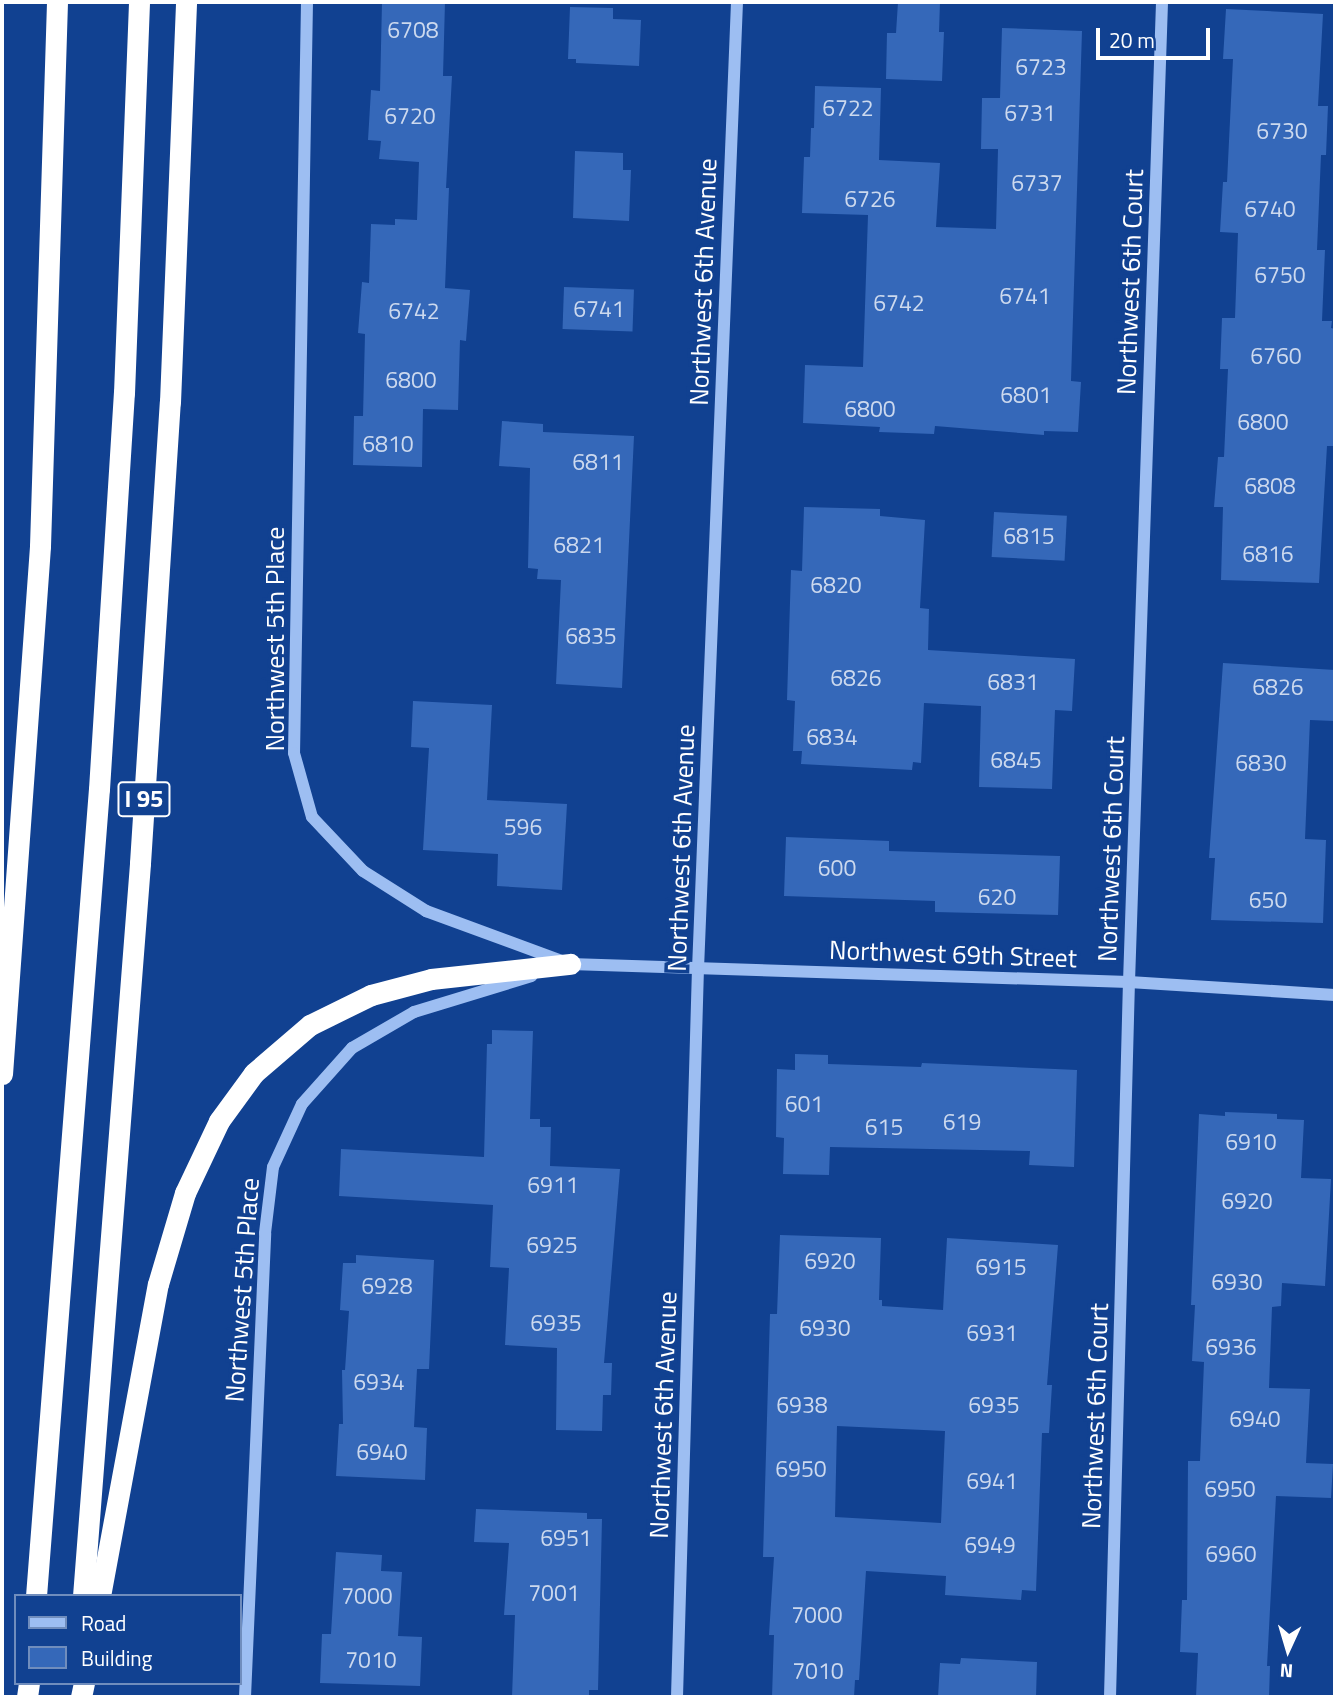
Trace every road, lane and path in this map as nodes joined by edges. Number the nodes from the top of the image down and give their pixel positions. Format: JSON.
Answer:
{"nodes":[{"id":1,"x":57,"y":2,"type":"edge"},
{"id":2,"x":139,"y":2,"type":"edge"},
{"id":3,"x":186,"y":2,"type":"edge"},
{"id":4,"x":307,"y":2,"type":"edge"},
{"id":5,"x":737,"y":2,"type":"edge"},
{"id":6,"x":1162,"y":2,"type":"edge"},
{"id":7,"x":570,"y":964,"type":"junction"},
{"id":8,"x":698,"y":969,"type":"junction"},
{"id":9,"x":1129,"y":982,"type":"junction"},
{"id":10,"x":1335,"y":995,"type":"edge"},
{"id":11,"x":2,"y":1074,"type":"edge"},
{"id":12,"x":36,"y":1594,"type":"edge"},
{"id":13,"x":83,"y":1594,"type":"edge"},
{"id":14,"x":100,"y":1594,"type":"edge"},
{"id":15,"x":245,"y":1697,"type":"edge"},
{"id":16,"x":677,"y":1697,"type":"edge"},
{"id":17,"x":1110,"y":1697,"type":"edge"}],
"edges":[{"from":1,"to":11,"type":"highway"},
{"from":2,"to":12,"type":"highway"},
{"from":3,"to":13,"type":"highway","number":"I 95"},
{"from":4,"to":7,"type":"street","name":"Northwest 5th Place"},
{"from":5,"to":8,"type":"street","name":"Northwest 6th Avenue"},
{"from":6,"to":9,"type":"street","name":"Northwest 6th Court"},
{"from":7,"to":8,"type":"street","name":"Northwest 69th Street"},
{"from":7,"to":14,"type":"highway"},
{"from":7,"to":15,"type":"street","name":"Northwest 5th Place"},
{"from":8,"to":9,"type":"street","name":"Northwest 69th Street"},
{"from":8,"to":16,"type":"street","name":"Northwest 6th Avenue"},
{"from":9,"to":10,"type":"street","name":"Northwest 69th Street"},
{"from":9,"to":17,"type":"street","name":"Northwest 6th Court"}]}
